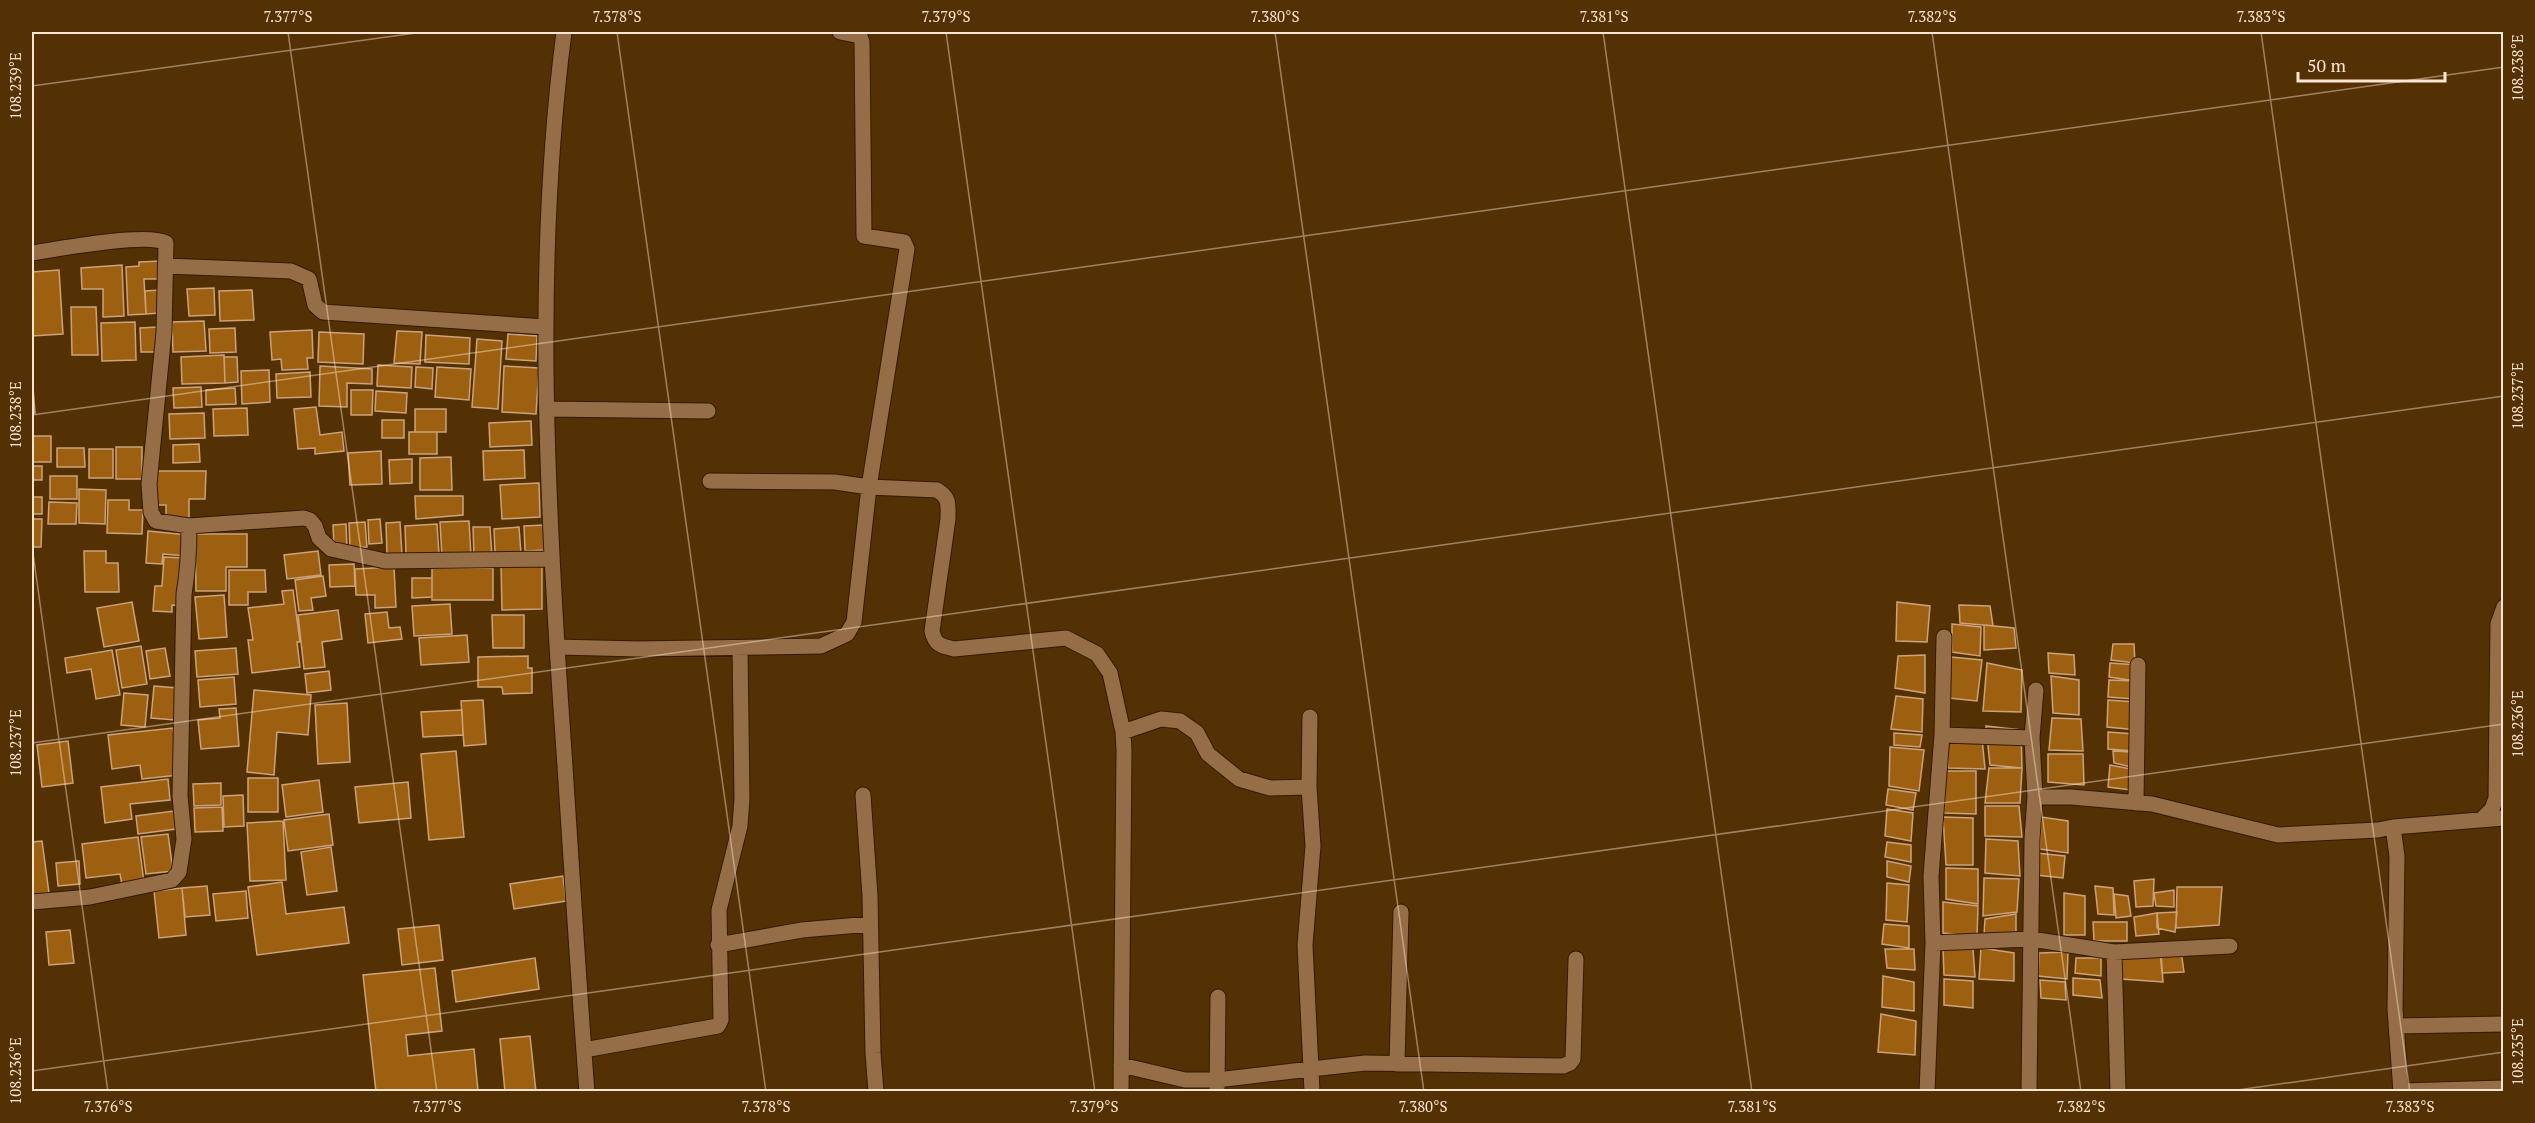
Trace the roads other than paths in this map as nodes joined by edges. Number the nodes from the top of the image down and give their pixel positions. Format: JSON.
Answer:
{"nodes":[{"id":1,"x":564,"y":32,"type":"edge"},
{"id":2,"x":840,"y":32,"type":"edge"},
{"id":3,"x":32,"y":253,"type":"edge"},
{"id":4,"x":166,"y":266,"type":"junction"},
{"id":5,"x":546,"y":327,"type":"junction"},
{"id":6,"x":547,"y":409,"type":"junction"},
{"id":7,"x":708,"y":411,"type":"dead end"},
{"id":8,"x":710,"y":481,"type":"dead end"},
{"id":9,"x":869,"y":487,"type":"junction"},
{"id":10,"x":189,"y":526,"type":"junction"},
{"id":11,"x":552,"y":559,"type":"junction"},
{"id":12,"x":2504,"y":607,"type":"edge"},
{"id":13,"x":1944,"y":637,"type":"dead end"},
{"id":14,"x":557,"y":646,"type":"junction"},
{"id":15,"x":740,"y":648,"type":"junction"},
{"id":16,"x":2138,"y":665,"type":"dead end"},
{"id":17,"x":2036,"y":690,"type":"dead end"},
{"id":18,"x":1310,"y":717,"type":"dead end"},
{"id":19,"x":1123,"y":732,"type":"junction"},
{"id":20,"x":1942,"y":735,"type":"junction"},
{"id":21,"x":2032,"y":738,"type":"junction"},
{"id":22,"x":1309,"y":787,"type":"junction"},
{"id":23,"x":863,"y":795,"type":"dead end"},
{"id":24,"x":2035,"y":797,"type":"junction"},
{"id":25,"x":2136,"y":803,"type":"junction"},
{"id":26,"x":2504,"y":818,"type":"edge"},
{"id":27,"x":2482,"y":819,"type":"junction"},
{"id":28,"x":2393,"y":827,"type":"junction"},
{"id":29,"x":32,"y":902,"type":"edge"},
{"id":30,"x":1401,"y":912,"type":"dead end"},
{"id":31,"x":870,"y":924,"type":"junction"},
{"id":32,"x":2031,"y":939,"type":"junction"},
{"id":33,"x":1933,"y":943,"type":"junction"},
{"id":34,"x":718,"y":945,"type":"junction"},
{"id":35,"x":2230,"y":946,"type":"dead end"},
{"id":36,"x":2114,"y":952,"type":"junction"},
{"id":37,"x":1576,"y":959,"type":"dead end"},
{"id":38,"x":1218,"y":996,"type":"dead end"},
{"id":39,"x":2504,"y":1024,"type":"edge"},
{"id":40,"x":2396,"y":1026,"type":"junction"},
{"id":41,"x":584,"y":1050,"type":"junction"},
{"id":42,"x":1397,"y":1064,"type":"junction"},
{"id":43,"x":1122,"y":1065,"type":"junction"},
{"id":44,"x":1311,"y":1069,"type":"junction"},
{"id":45,"x":1217,"y":1086,"type":"edge"},
{"id":46,"x":2504,"y":1088,"type":"edge"},
{"id":47,"x":2401,"y":1091,"type":"edge"},
{"id":48,"x":587,"y":1092,"type":"edge"},
{"id":49,"x":876,"y":1092,"type":"edge"},
{"id":50,"x":1121,"y":1092,"type":"edge"},
{"id":51,"x":1312,"y":1092,"type":"edge"},
{"id":52,"x":1927,"y":1092,"type":"edge"},
{"id":53,"x":2030,"y":1092,"type":"edge"},
{"id":54,"x":2118,"y":1092,"type":"edge"}],
"edges":[{"from":1,"to":5,"type":"street"},
{"from":2,"to":9,"type":"street"},
{"from":3,"to":4,"type":"street"},
{"from":4,"to":5,"type":"street"},
{"from":4,"to":10,"type":"street"},
{"from":5,"to":6,"type":"street"},
{"from":6,"to":7,"type":"street"},
{"from":6,"to":11,"type":"street"},
{"from":8,"to":9,"type":"street"},
{"from":9,"to":15,"type":"street"},
{"from":9,"to":19,"type":"street"},
{"from":10,"to":11,"type":"street"},
{"from":10,"to":29,"type":"street"},
{"from":11,"to":14,"type":"street"},
{"from":12,"to":27,"type":"street"},
{"from":13,"to":20,"type":"street"},
{"from":14,"to":15,"type":"street"},
{"from":14,"to":41,"type":"street"},
{"from":15,"to":34,"type":"street"},
{"from":16,"to":25,"type":"street"},
{"from":17,"to":21,"type":"street"},
{"from":18,"to":22,"type":"street"},
{"from":19,"to":22,"type":"street"},
{"from":19,"to":43,"type":"street"},
{"from":20,"to":21,"type":"street"},
{"from":20,"to":33,"type":"street"},
{"from":21,"to":24,"type":"street"},
{"from":22,"to":44,"type":"street"},
{"from":23,"to":31,"type":"street"},
{"from":24,"to":25,"type":"street"},
{"from":24,"to":32,"type":"street"},
{"from":25,"to":28,"type":"street"},
{"from":26,"to":27,"type":"street"},
{"from":27,"to":28,"type":"street"},
{"from":28,"to":40,"type":"street"},
{"from":30,"to":42,"type":"street"},
{"from":31,"to":34,"type":"street"},
{"from":31,"to":49,"type":"street"},
{"from":32,"to":33,"type":"street"},
{"from":32,"to":36,"type":"street"},
{"from":32,"to":53,"type":"street"},
{"from":33,"to":52,"type":"street"},
{"from":34,"to":41,"type":"street"},
{"from":35,"to":36,"type":"street"},
{"from":36,"to":54,"type":"street"},
{"from":37,"to":42,"type":"street"},
{"from":38,"to":45,"type":"street"},
{"from":39,"to":40,"type":"street"},
{"from":40,"to":47,"type":"street"},
{"from":41,"to":48,"type":"street"},
{"from":42,"to":44,"type":"street"},
{"from":43,"to":45,"type":"street"},
{"from":43,"to":50,"type":"street"},
{"from":44,"to":45,"type":"street"},
{"from":44,"to":51,"type":"street"},
{"from":46,"to":47,"type":"street"}]}
